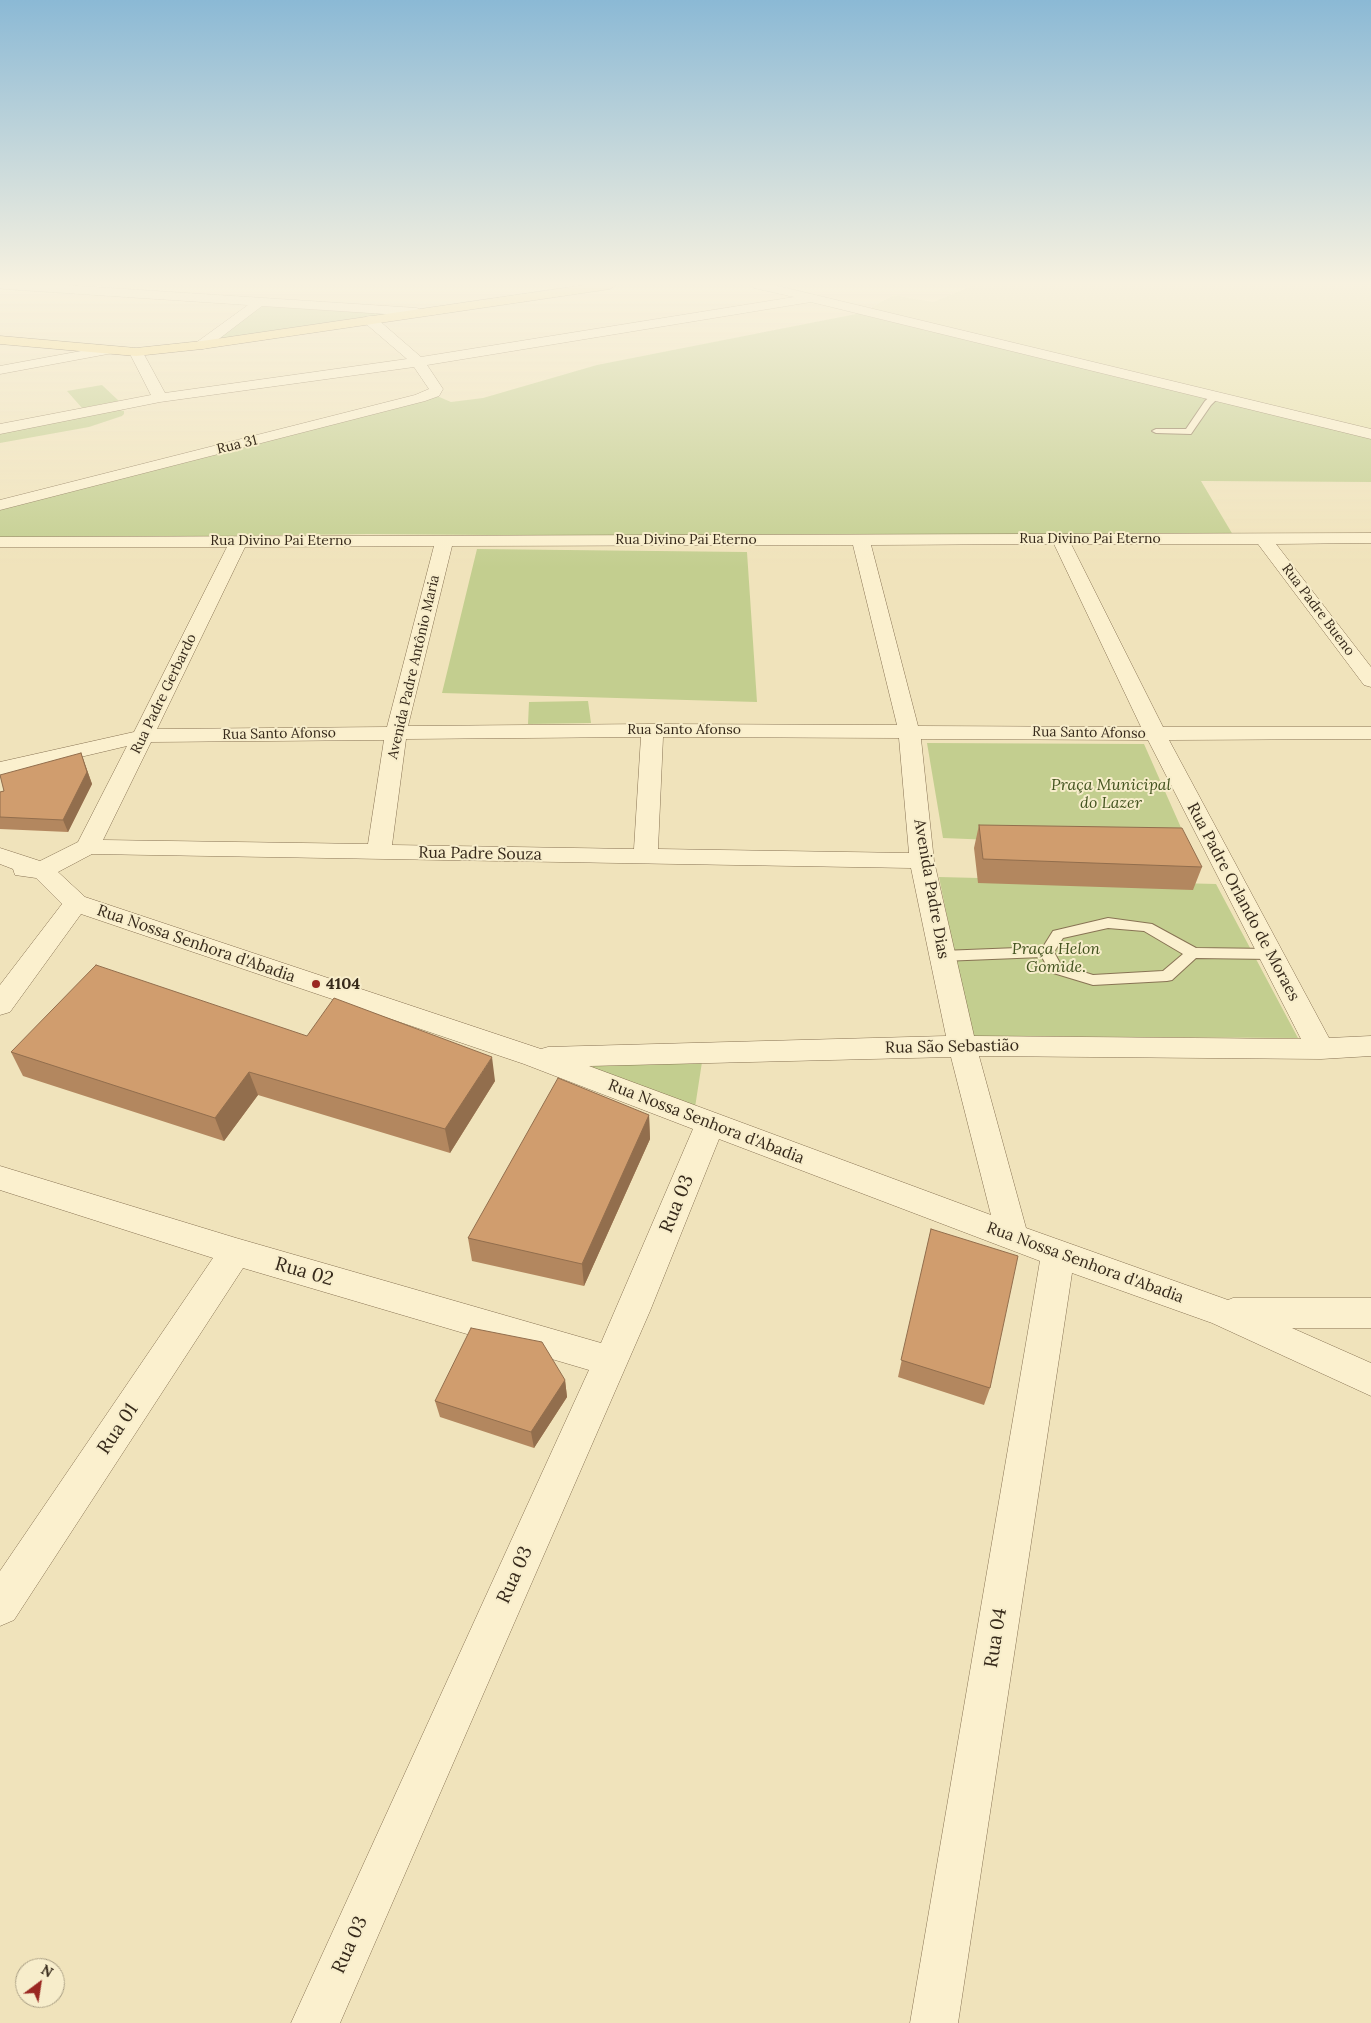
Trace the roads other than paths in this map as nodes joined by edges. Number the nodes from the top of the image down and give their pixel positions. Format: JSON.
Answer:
{"nodes":[{"id":1,"x":150,"y":379,"type":"edge"},
{"id":2,"x":293,"y":379,"type":"edge"},
{"id":3,"x":430,"y":379,"type":"edge"},
{"id":4,"x":1147,"y":379,"type":"edge"},
{"id":5,"x":1216,"y":396,"type":"junction"},
{"id":6,"x":160,"y":398,"type":"junction"},
{"id":7,"x":117,"y":422,"type":"dead end"},
{"id":8,"x":0,"y":429,"type":"edge"},
{"id":9,"x":1156,"y":431,"type":"dead end"},
{"id":10,"x":1371,"y":434,"type":"edge"},
{"id":11,"x":0,"y":505,"type":"edge"},
{"id":12,"x":1371,"y":538,"type":"edge"},
{"id":13,"x":1060,"y":539,"type":"junction"},
{"id":14,"x":1264,"y":539,"type":"junction"},
{"id":15,"x":861,"y":540,"type":"junction"},
{"id":16,"x":239,"y":541,"type":"junction"},
{"id":17,"x":444,"y":541,"type":"junction"},
{"id":18,"x":0,"y":542,"type":"edge"},
{"id":19,"x":1371,"y":680,"type":"edge"},
{"id":20,"x":652,"y":730,"type":"junction"},
{"id":21,"x":908,"y":731,"type":"junction"},
{"id":22,"x":1371,"y":733,"type":"edge"},
{"id":23,"x":396,"y":734,"type":"junction"},
{"id":24,"x":1155,"y":734,"type":"junction"},
{"id":25,"x":144,"y":736,"type":"junction"},
{"id":26,"x":0,"y":769,"type":"edge"},
{"id":27,"x":88,"y":847,"type":"junction"},
{"id":28,"x":379,"y":853,"type":"junction"},
{"id":29,"x":646,"y":855,"type":"junction"},
{"id":30,"x":0,"y":856,"type":"edge"},
{"id":31,"x":922,"y":861,"type":"junction"},
{"id":32,"x":0,"y":870,"type":"edge"},
{"id":33,"x":42,"y":870,"type":"junction"},
{"id":34,"x":76,"y":903,"type":"junction"},
{"id":35,"x":1047,"y":952,"type":"junction"},
{"id":36,"x":1193,"y":953,"type":"junction"},
{"id":37,"x":1270,"y":954,"type":"junction"},
{"id":38,"x":942,"y":956,"type":"junction"},
{"id":39,"x":0,"y":1005,"type":"edge"},
{"id":40,"x":962,"y":1046,"type":"junction"},
{"id":41,"x":1371,"y":1046,"type":"edge"},
{"id":42,"x":1321,"y":1049,"type":"junction"},
{"id":43,"x":534,"y":1057,"type":"junction"},
{"id":44,"x":710,"y":1124,"type":"junction"},
{"id":45,"x":0,"y":1178,"type":"edge"},
{"id":46,"x":1012,"y":1236,"type":"junction"},
{"id":47,"x":236,"y":1252,"type":"junction"},
{"id":48,"x":1058,"y":1254,"type":"junction"},
{"id":49,"x":1224,"y":1313,"type":"junction"},
{"id":50,"x":1371,"y":1313,"type":"edge"},
{"id":51,"x":610,"y":1361,"type":"junction"},
{"id":52,"x":1371,"y":1380,"type":"edge"},
{"id":53,"x":0,"y":1606,"type":"edge"},
{"id":54,"x":315,"y":2023,"type":"edge"},
{"id":55,"x":934,"y":2023,"type":"edge"}],
"edges":[{"from":1,"to":6,"type":"street"},
{"from":2,"to":6,"type":"street"},
{"from":3,"to":11,"type":"street","name":"Rua 31"},
{"from":4,"to":5,"type":"street"},
{"from":5,"to":9,"type":"lane"},
{"from":5,"to":10,"type":"street"},
{"from":6,"to":7,"type":"street"},
{"from":6,"to":8,"type":"street"},
{"from":12,"to":14,"type":"street","name":"Rua Divino Pai Eterno"},
{"from":13,"to":14,"type":"street","name":"Rua Divino Pai Eterno"},
{"from":13,"to":15,"type":"street","name":"Rua Divino Pai Eterno"},
{"from":13,"to":24,"type":"street","name":"Rua Padre Orlando de Moraes"},
{"from":14,"to":19,"type":"street","name":"Rua Padre Bueno"},
{"from":15,"to":17,"type":"street","name":"Rua Divino Pai Eterno"},
{"from":15,"to":21,"type":"street","name":"Avenida Padre Dias"},
{"from":16,"to":17,"type":"street","name":"Rua Divino Pai Eterno"},
{"from":16,"to":18,"type":"street","name":"Rua Divino Pai Eterno"},
{"from":16,"to":25,"type":"street","name":"Rua Padre Gerbardo"},
{"from":17,"to":23,"type":"street","name":"Avenida Padre Antônio Maria"},
{"from":20,"to":21,"type":"street","name":"Rua Santo Afonso"},
{"from":20,"to":23,"type":"street","name":"Rua Santo Afonso"},
{"from":20,"to":29,"type":"street"},
{"from":21,"to":24,"type":"street","name":"Rua Santo Afonso"},
{"from":21,"to":31,"type":"street","name":"Avenida Padre Dias"},
{"from":22,"to":24,"type":"street","name":"Rua Santo Afonso"},
{"from":23,"to":25,"type":"street","name":"Rua Santo Afonso"},
{"from":23,"to":28,"type":"street","name":"Avenida Padre Antônio Maria"},
{"from":24,"to":37,"type":"street","name":"Rua Padre Orlando de Moraes"},
{"from":25,"to":26,"type":"street","name":"Rua Santo Afonso"},
{"from":25,"to":27,"type":"street","name":"Rua Padre Gerbardo"},
{"from":27,"to":28,"type":"street","name":"Rua Padre Souza"},
{"from":27,"to":33,"type":"street","name":"Rua Padre Souza"},
{"from":28,"to":29,"type":"street","name":"Rua Padre Souza"},
{"from":29,"to":31,"type":"street","name":"Rua Padre Souza"},
{"from":30,"to":33,"type":"street","name":"Rua Nossa Senhora d'Abadia"},
{"from":31,"to":38,"type":"street","name":"Avenida Padre Dias"},
{"from":32,"to":33,"type":"street"},
{"from":33,"to":34,"type":"street","name":"Rua Nossa Senhora d'Abadia"},
{"from":34,"to":39,"type":"street"},
{"from":34,"to":43,"type":"street","name":"Rua Nossa Senhora d'Abadia"},
{"from":35,"to":36,"type":"lane"},
{"from":35,"to":36,"type":"lane"},
{"from":35,"to":38,"type":"lane"},
{"from":36,"to":37,"type":"lane"},
{"from":37,"to":42,"type":"street","name":"Rua Padre Orlando de Moraes"},
{"from":38,"to":40,"type":"street","name":"Avenida Padre Dias"},
{"from":40,"to":42,"type":"street","name":"Rua São Sebastião"},
{"from":40,"to":43,"type":"street","name":"Rua São Sebastião"},
{"from":40,"to":46,"type":"street","name":"Avenida Padre Dias"},
{"from":41,"to":42,"type":"street","name":"Rua São Sebastião"},
{"from":43,"to":44,"type":"street","name":"Rua Nossa Senhora d'Abadia"},
{"from":44,"to":46,"type":"street","name":"Rua Nossa Senhora d'Abadia"},
{"from":44,"to":51,"type":"street","name":"Rua 03"},
{"from":45,"to":47,"type":"street","name":"Rua 02"},
{"from":46,"to":48,"type":"street","name":"Rua Nossa Senhora d'Abadia"},
{"from":47,"to":51,"type":"street","name":"Rua 02"},
{"from":47,"to":53,"type":"street","name":"Rua 01"},
{"from":48,"to":49,"type":"street","name":"Rua Nossa Senhora d'Abadia"},
{"from":48,"to":55,"type":"street","name":"Rua 04"},
{"from":49,"to":50,"type":"street"},
{"from":49,"to":52,"type":"street","name":"Rua Nossa Senhora d'Abadia"},
{"from":51,"to":54,"type":"street","name":"Rua 03"}]}
